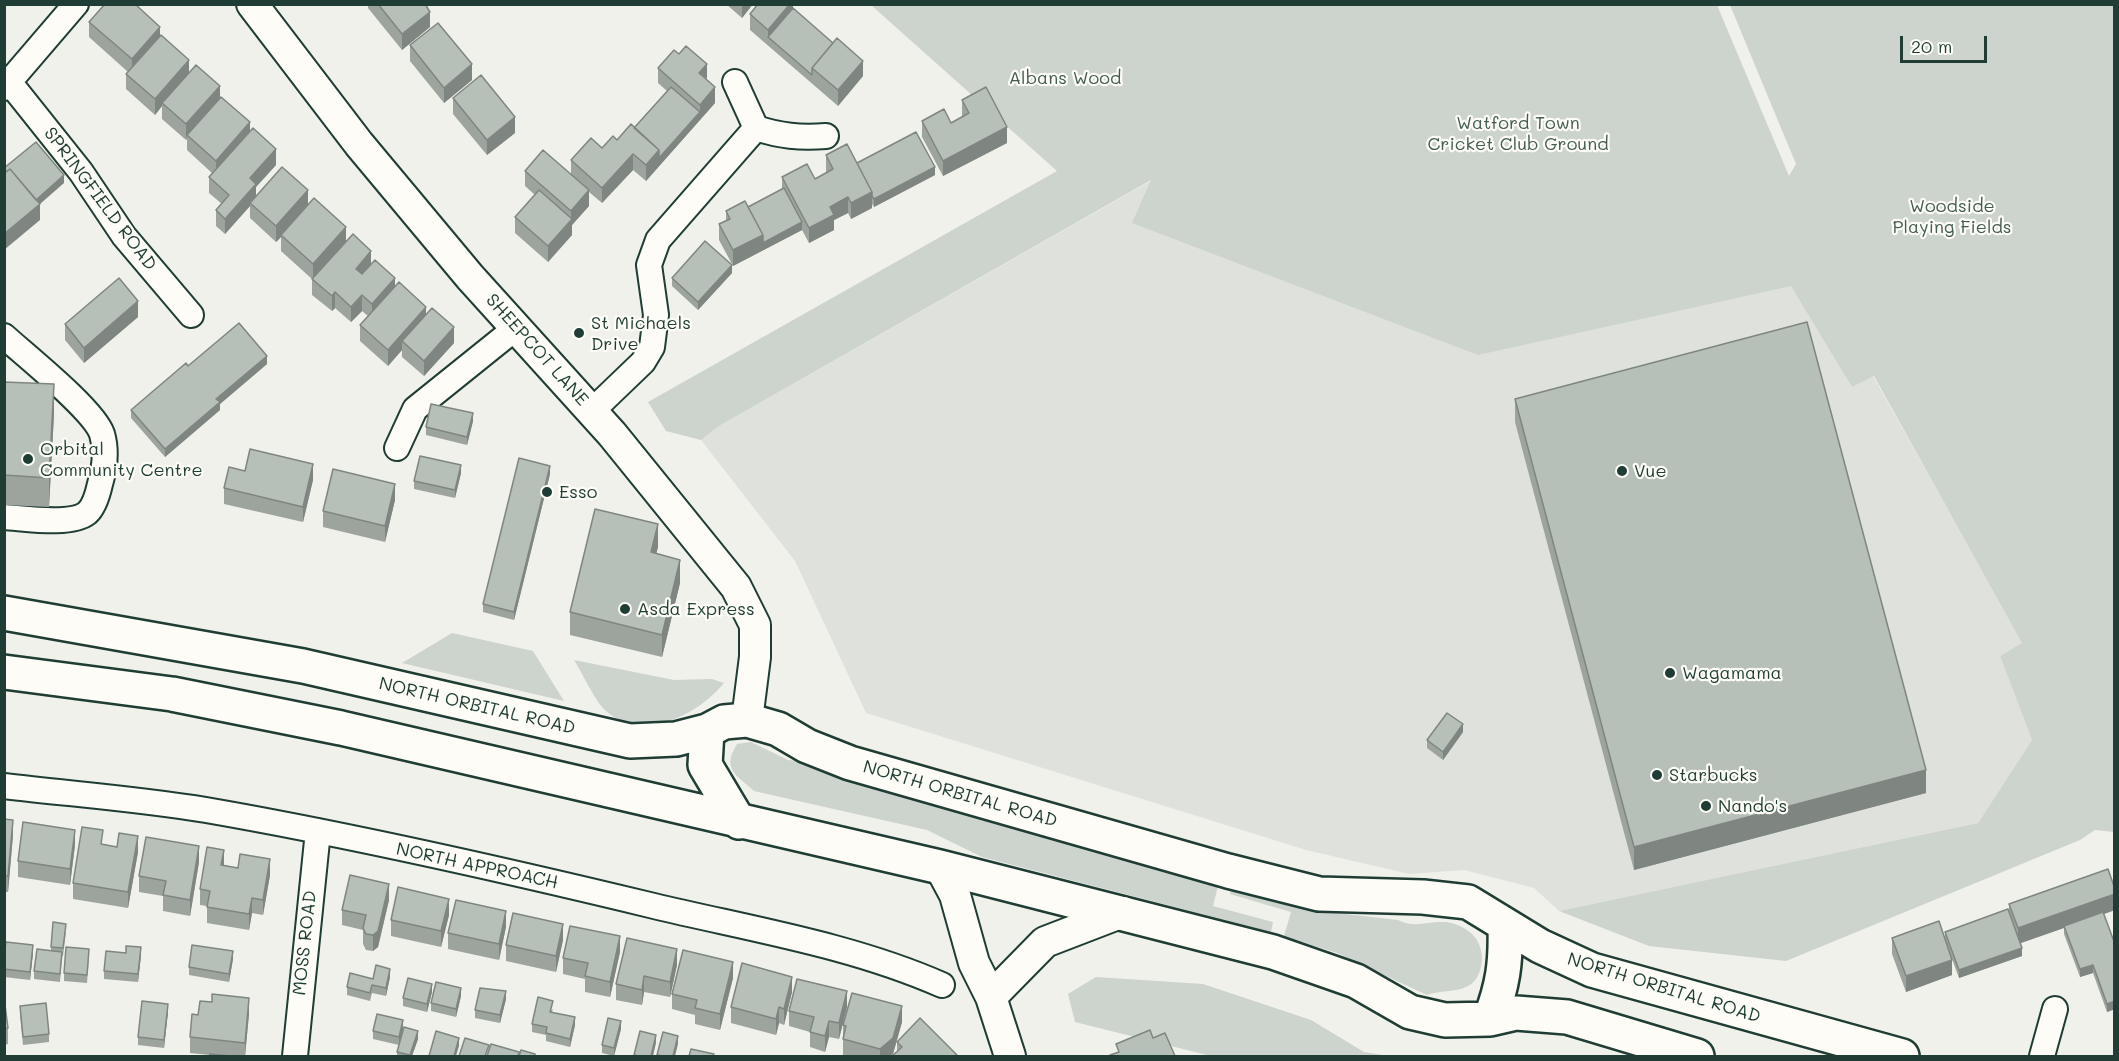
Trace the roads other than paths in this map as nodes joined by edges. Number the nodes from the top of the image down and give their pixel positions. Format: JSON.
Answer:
{"nodes":[{"id":1,"x":76,"y":4,"type":"edge"},
{"id":2,"x":252,"y":4,"type":"edge"},
{"id":3,"x":735,"y":82,"type":"dead end"},
{"id":4,"x":7,"y":85,"type":"edge"},
{"id":5,"x":756,"y":128,"type":"junction"},
{"id":6,"x":826,"y":136,"type":"dead end"},
{"id":7,"x":191,"y":315,"type":"dead end"},
{"id":8,"x":517,"y":327,"type":"junction"},
{"id":9,"x":4,"y":336,"type":"edge"},
{"id":10,"x":592,"y":411,"type":"junction"},
{"id":11,"x":398,"y":448,"type":"dead end"},
{"id":12,"x":4,"y":517,"type":"edge"},
{"id":13,"x":4,"y":613,"type":"edge"},
{"id":14,"x":4,"y":672,"type":"edge"},
{"id":15,"x":747,"y":720,"type":"junction"},
{"id":16,"x":707,"y":731,"type":"junction"},
{"id":17,"x":4,"y":786,"type":"edge"},
{"id":18,"x":739,"y":822,"type":"junction"},
{"id":19,"x":318,"y":831,"type":"junction"},
{"id":20,"x":940,"y":867,"type":"junction"},
{"id":21,"x":1123,"y":912,"type":"junction"},
{"id":22,"x":1505,"y":927,"type":"junction"},
{"id":23,"x":942,"y":985,"type":"dead end"},
{"id":24,"x":992,"y":997,"type":"junction"},
{"id":25,"x":2055,"y":1009,"type":"dead end"},
{"id":26,"x":1490,"y":1019,"type":"junction"},
{"id":27,"x":295,"y":1056,"type":"edge"},
{"id":28,"x":1010,"y":1056,"type":"edge"},
{"id":29,"x":1697,"y":1056,"type":"edge"},
{"id":30,"x":1902,"y":1056,"type":"edge"},
{"id":31,"x":2042,"y":1056,"type":"edge"}],
"edges":[{"from":1,"to":4,"type":"street"},
{"from":2,"to":8,"type":"street","name":"SHEEPCOT LANE"},
{"from":3,"to":5,"type":"street"},
{"from":4,"to":7,"type":"street","name":"SPRINGFIELD ROAD"},
{"from":5,"to":6,"type":"street"},
{"from":5,"to":10,"type":"street"},
{"from":8,"to":10,"type":"street","name":"SHEEPCOT LANE"},
{"from":8,"to":11,"type":"street"},
{"from":9,"to":12,"type":"street"},
{"from":10,"to":15,"type":"street","name":"SHEEPCOT LANE"},
{"from":13,"to":16,"type":"highway","name":"NORTH ORBITAL ROAD"},
{"from":14,"to":18,"type":"highway"},
{"from":15,"to":16,"type":"highway","name":"NORTH ORBITAL ROAD"},
{"from":15,"to":22,"type":"highway","name":"NORTH ORBITAL ROAD"},
{"from":16,"to":18,"type":"highway"},
{"from":17,"to":19,"type":"street","name":"NORTH APPROACH"},
{"from":18,"to":20,"type":"highway"},
{"from":19,"to":23,"type":"street","name":"NORTH APPROACH"},
{"from":19,"to":27,"type":"street","name":"MOSS ROAD"},
{"from":20,"to":21,"type":"highway"},
{"from":20,"to":24,"type":"street"},
{"from":21,"to":24,"type":"street"},
{"from":21,"to":26,"type":"highway"},
{"from":22,"to":26,"type":"highway"},
{"from":22,"to":30,"type":"highway","name":"NORTH ORBITAL ROAD"},
{"from":24,"to":28,"type":"street"},
{"from":25,"to":31,"type":"street"},
{"from":26,"to":29,"type":"highway"}]}
